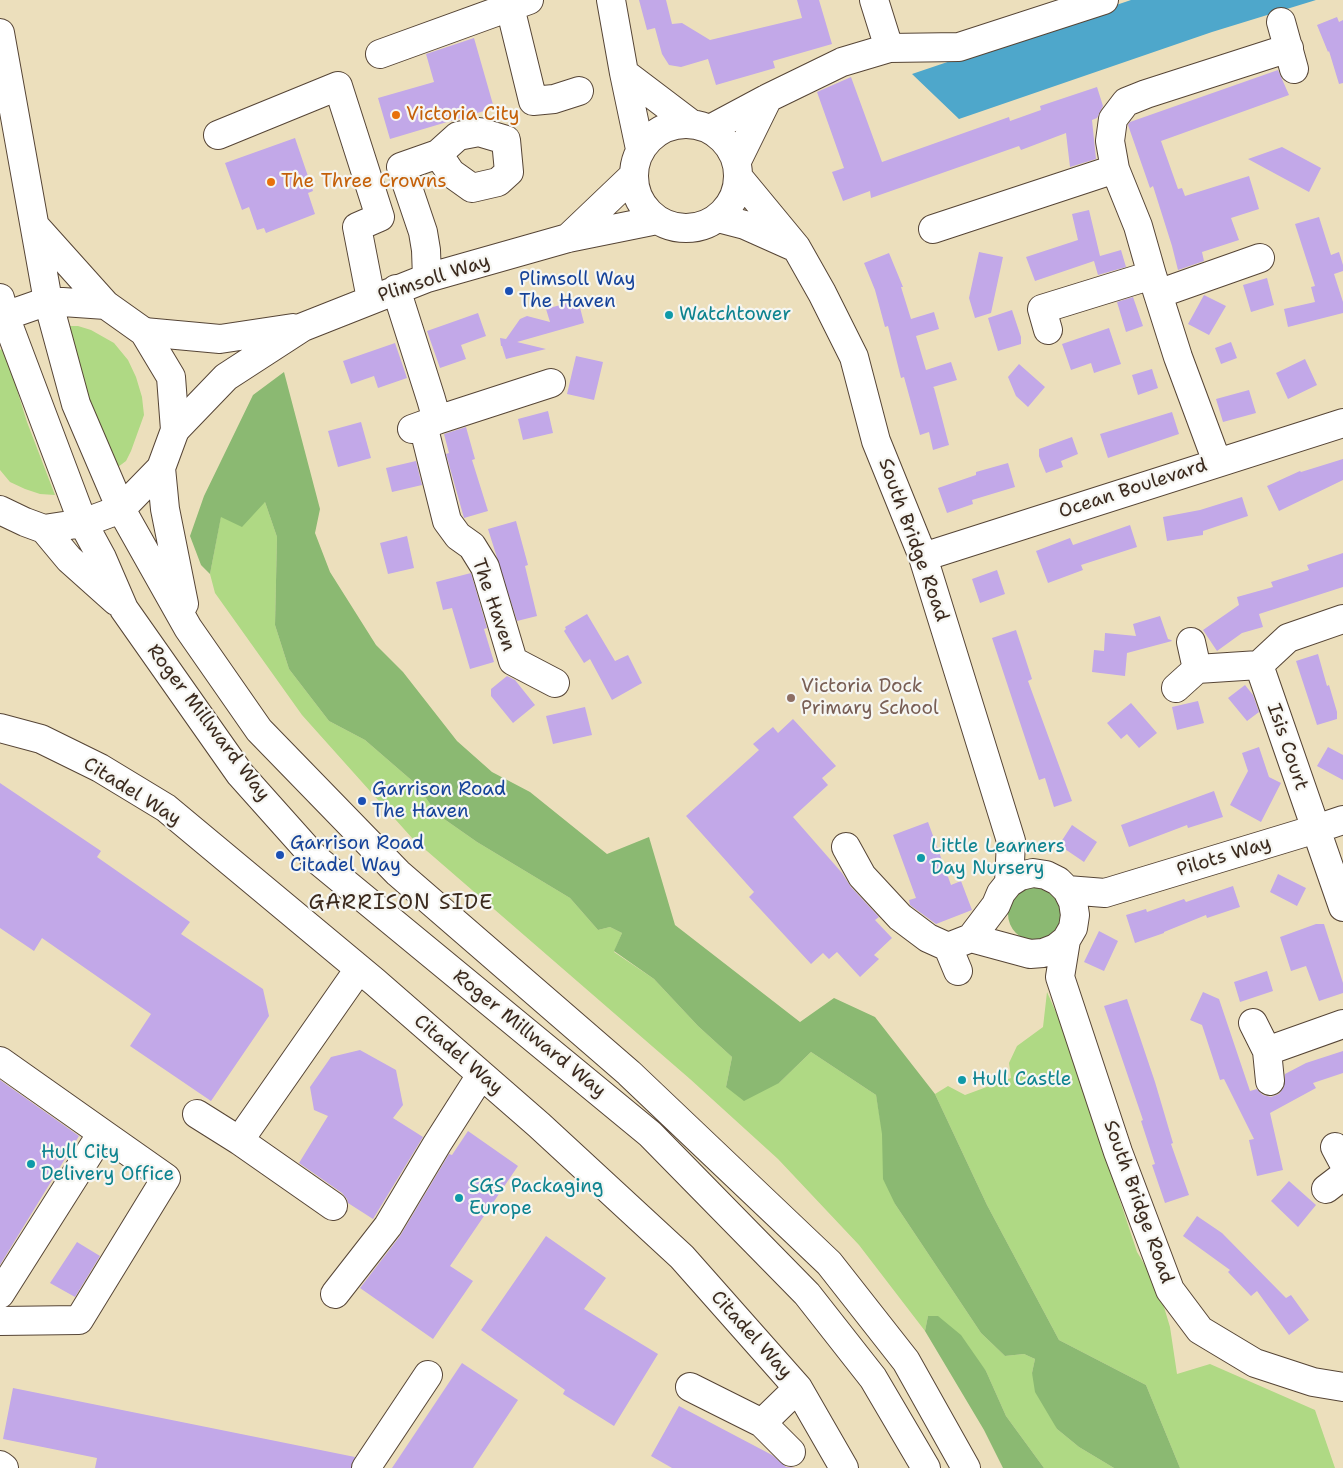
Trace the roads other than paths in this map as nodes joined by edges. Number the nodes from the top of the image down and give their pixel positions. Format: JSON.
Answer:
{"nodes":[{"id":1,"x":611,"y":0,"type":"edge"},
{"id":2,"x":874,"y":0,"type":"edge"},
{"id":3,"x":1104,"y":0,"type":"edge"},
{"id":4,"x":520,"y":4,"type":"edge"},
{"id":5,"x":0,"y":32,"type":"edge"},
{"id":6,"x":1288,"y":46,"type":"dead end"},
{"id":7,"x":889,"y":48,"type":"junction"},
{"id":8,"x":380,"y":54,"type":"dead end"},
{"id":9,"x":624,"y":73,"type":"junction"},
{"id":10,"x":579,"y":91,"type":"dead end"},
{"id":11,"x":768,"y":98,"type":"junction"},
{"id":12,"x":700,"y":126,"type":"junction"},
{"id":13,"x":218,"y":135,"type":"dead end"},
{"id":14,"x":640,"y":149,"type":"junction"},
{"id":15,"x":438,"y":154,"type":"dead end"},
{"id":16,"x":1115,"y":169,"type":"junction"},
{"id":17,"x":738,"y":170,"type":"junction"},
{"id":18,"x":633,"y":176,"type":"junction"},
{"id":19,"x":718,"y":218,"type":"junction"},
{"id":20,"x":657,"y":220,"type":"junction"},
{"id":21,"x":36,"y":227,"type":"junction"},
{"id":22,"x":933,"y":229,"type":"dead end"},
{"id":23,"x":423,"y":232,"type":"junction"},
{"id":24,"x":568,"y":238,"type":"junction"},
{"id":25,"x":796,"y":247,"type":"junction"},
{"id":26,"x":1260,"y":258,"type":"dead end"},
{"id":27,"x":494,"y":259,"type":"junction"},
{"id":28,"x":427,"y":278,"type":"junction"},
{"id":29,"x":1155,"y":285,"type":"junction"},
{"id":30,"x":396,"y":289,"type":"junction"},
{"id":31,"x":371,"y":299,"type":"junction"},
{"id":32,"x":48,"y":300,"type":"junction"},
{"id":33,"x":106,"y":304,"type":"junction"},
{"id":34,"x":2,"y":311,"type":"edge"},
{"id":35,"x":302,"y":327,"type":"junction"},
{"id":36,"x":1048,"y":330,"type":"dead end"},
{"id":37,"x":144,"y":332,"type":"junction"},
{"id":38,"x":551,"y":384,"type":"dead end"},
{"id":39,"x":1343,"y":423,"type":"edge"},
{"id":40,"x":424,"y":425,"type":"junction"},
{"id":41,"x":175,"y":430,"type":"junction"},
{"id":42,"x":1217,"y":462,"type":"junction"},
{"id":43,"x":161,"y":468,"type":"junction"},
{"id":44,"x":121,"y":509,"type":"junction"},
{"id":45,"x":0,"y":510,"type":"edge"},
{"id":46,"x":83,"y":523,"type":"junction"},
{"id":47,"x":44,"y":529,"type":"junction"},
{"id":48,"x":923,"y":557,"type":"junction"},
{"id":49,"x":124,"y":609,"type":"junction"},
{"id":50,"x":1343,"y":619,"type":"edge"},
{"id":51,"x":188,"y":628,"type":"junction"},
{"id":52,"x":1191,"y":642,"type":"dead end"},
{"id":53,"x":1259,"y":664,"type":"junction"},
{"id":54,"x":1197,"y":669,"type":"junction"},
{"id":55,"x":555,"y":683,"type":"dead end"},
{"id":56,"x":1176,"y":688,"type":"dead end"},
{"id":57,"x":0,"y":728,"type":"edge"},
{"id":58,"x":1343,"y":820,"type":"edge"},
{"id":59,"x":1316,"y":830,"type":"junction"},
{"id":60,"x":1011,"y":841,"type":"junction"},
{"id":61,"x":846,"y":847,"type":"dead end"},
{"id":62,"x":1057,"y":883,"type":"junction"},
{"id":63,"x":1105,"y":893,"type":"junction"},
{"id":64,"x":1002,"y":894,"type":"junction"},
{"id":65,"x":1343,"y":907,"type":"edge"},
{"id":66,"x":1069,"y":934,"type":"junction"},
{"id":67,"x":959,"y":952,"type":"junction"},
{"id":68,"x":1024,"y":952,"type":"junction"},
{"id":69,"x":359,"y":969,"type":"junction"},
{"id":70,"x":1060,"y":977,"type":"junction"},
{"id":71,"x":1253,"y":1023,"type":"dead end"},
{"id":72,"x":1343,"y":1024,"type":"edge"},
{"id":73,"x":1266,"y":1051,"type":"junction"},
{"id":74,"x":0,"y":1061,"type":"edge"},
{"id":75,"x":481,"y":1075,"type":"junction"},
{"id":76,"x":1270,"y":1081,"type":"dead end"},
{"id":77,"x":197,"y":1114,"type":"dead end"},
{"id":78,"x":102,"y":1133,"type":"junction"},
{"id":79,"x":240,"y":1141,"type":"junction"},
{"id":80,"x":334,"y":1206,"type":"dead end"},
{"id":81,"x":0,"y":1294,"type":"edge"},
{"id":82,"x":336,"y":1294,"type":"dead end"},
{"id":83,"x":0,"y":1321,"type":"edge"},
{"id":84,"x":428,"y":1375,"type":"dead end"},
{"id":85,"x":690,"y":1387,"type":"dead end"},
{"id":86,"x":1343,"y":1387,"type":"edge"},
{"id":87,"x":798,"y":1388,"type":"junction"},
{"id":88,"x":762,"y":1423,"type":"junction"},
{"id":89,"x":791,"y":1452,"type":"dead end"},
{"id":90,"x":960,"y":1457,"type":"edge"},
{"id":91,"x":924,"y":1465,"type":"edge"},
{"id":92,"x":0,"y":1466,"type":"edge"},
{"id":93,"x":4,"y":1468,"type":"edge"},
{"id":94,"x":366,"y":1468,"type":"edge"},
{"id":95,"x":844,"y":1468,"type":"edge"}],
"edges":[{"from":1,"to":9,"type":"main road"},
{"from":2,"to":7,"type":"main road"},
{"from":3,"to":7,"type":"main road"},
{"from":4,"to":8,"type":"main road"},
{"from":4,"to":10,"type":"main road"},
{"from":5,"to":21,"type":"main road","name":"Roger Millward Way"},
{"from":6,"to":16,"type":"main road"},
{"from":7,"to":11,"type":"main road"},
{"from":9,"to":12,"type":"main road"},
{"from":9,"to":14,"type":"main road"},
{"from":11,"to":12,"type":"main road"},
{"from":11,"to":17,"type":"main road"},
{"from":12,"to":14,"type":"main road"},
{"from":12,"to":17,"type":"main road"},
{"from":13,"to":31,"type":"main road"},
{"from":14,"to":18,"type":"main road"},
{"from":15,"to":23,"type":"main road"},
{"from":16,"to":22,"type":"main road"},
{"from":16,"to":29,"type":"main road"},
{"from":17,"to":19,"type":"main road"},
{"from":17,"to":25,"type":"main road","name":"South Bridge Road"},
{"from":18,"to":20,"type":"main road"},
{"from":18,"to":24,"type":"main road","name":"Plimsoll Way"},
{"from":19,"to":20,"type":"main road"},
{"from":19,"to":25,"type":"main road"},
{"from":20,"to":24,"type":"main road","name":"Plimsoll Way"},
{"from":21,"to":32,"type":"main road","name":"Roger Millward Way"},
{"from":21,"to":33,"type":"main road"},
{"from":23,"to":27,"type":"main road"},
{"from":23,"to":28,"type":"main road"},
{"from":24,"to":27,"type":"main road","name":"Plimsoll Way"},
{"from":25,"to":48,"type":"main road","name":"South Bridge Road"},
{"from":26,"to":29,"type":"main road"},
{"from":27,"to":28,"type":"main road","name":"Plimsoll Way"},
{"from":28,"to":30,"type":"main road","name":"Plimsoll Way"},
{"from":29,"to":36,"type":"main road"},
{"from":29,"to":42,"type":"main road"},
{"from":30,"to":31,"type":"main road","name":"Plimsoll Way"},
{"from":30,"to":40,"type":"main road","name":"The Haven"},
{"from":31,"to":35,"type":"main road","name":"Plimsoll Way"},
{"from":32,"to":33,"type":"main road"},
{"from":32,"to":34,"type":"main road"},
{"from":32,"to":44,"type":"main road","name":"Roger Millward Way"},
{"from":33,"to":37,"type":"main road"},
{"from":34,"to":46,"type":"main road","name":"Roger Millward Way"},
{"from":35,"to":37,"type":"main road","name":"Plimsoll Way"},
{"from":35,"to":41,"type":"main road","name":"Plimsoll Way"},
{"from":37,"to":41,"type":"main road"},
{"from":38,"to":40,"type":"main road"},
{"from":39,"to":42,"type":"main road","name":"Ocean Boulevard"},
{"from":40,"to":55,"type":"main road","name":"The Haven"},
{"from":41,"to":43,"type":"main road"},
{"from":42,"to":48,"type":"main road","name":"Ocean Boulevard"},
{"from":43,"to":44,"type":"main road"},
{"from":43,"to":51,"type":"main road","name":"Roger Millward Way"},
{"from":44,"to":46,"type":"main road"},
{"from":44,"to":51,"type":"main road","name":"Roger Millward Way"},
{"from":45,"to":47,"type":"main road"},
{"from":46,"to":47,"type":"main road"},
{"from":46,"to":49,"type":"main road","name":"Roger Millward Way"},
{"from":47,"to":49,"type":"main road","name":"Roger Millward Way"},
{"from":48,"to":60,"type":"main road","name":"South Bridge Road"},
{"from":49,"to":91,"type":"main road","name":"Roger Millward Way"},
{"from":50,"to":53,"type":"main road"},
{"from":51,"to":90,"type":"main road","name":"Roger Millward Way"},
{"from":52,"to":54,"type":"main road"},
{"from":53,"to":54,"type":"main road"},
{"from":53,"to":59,"type":"main road","name":"Isis Court"},
{"from":54,"to":56,"type":"main road"},
{"from":57,"to":69,"type":"main road","name":"Citadel Way"},
{"from":58,"to":59,"type":"main road","name":"Pilots Way"},
{"from":59,"to":63,"type":"main road","name":"Pilots Way"},
{"from":59,"to":65,"type":"main road","name":"Isis Court"},
{"from":60,"to":62,"type":"main road","name":"South Bridge Road"},
{"from":60,"to":64,"type":"main road","name":"South Bridge Road"},
{"from":61,"to":67,"type":"main road"},
{"from":62,"to":63,"type":"main road","name":"Pilots Way"},
{"from":62,"to":64,"type":"main road"},
{"from":62,"to":66,"type":"main road"},
{"from":63,"to":66,"type":"main road"},
{"from":64,"to":67,"type":"main road"},
{"from":64,"to":68,"type":"main road"},
{"from":66,"to":68,"type":"main road"},
{"from":66,"to":70,"type":"main road","name":"South Bridge Road"},
{"from":67,"to":68,"type":"main road"},
{"from":68,"to":70,"type":"main road"},
{"from":69,"to":75,"type":"main road","name":"Citadel Way"},
{"from":69,"to":79,"type":"main road"},
{"from":70,"to":86,"type":"main road","name":"South Bridge Road"},
{"from":71,"to":73,"type":"main road"},
{"from":72,"to":73,"type":"main road"},
{"from":73,"to":76,"type":"main road"},
{"from":74,"to":78,"type":"main road"},
{"from":75,"to":82,"type":"main road"},
{"from":75,"to":87,"type":"main road","name":"Citadel Way"},
{"from":77,"to":79,"type":"main road"},
{"from":78,"to":81,"type":"main road"},
{"from":78,"to":83,"type":"main road"},
{"from":79,"to":80,"type":"main road"},
{"from":84,"to":94,"type":"main road"},
{"from":85,"to":88,"type":"main road"},
{"from":87,"to":88,"type":"main road"},
{"from":87,"to":95,"type":"main road","name":"Citadel Way"},
{"from":88,"to":89,"type":"main road"},
{"from":92,"to":93,"type":"main road"}]}
